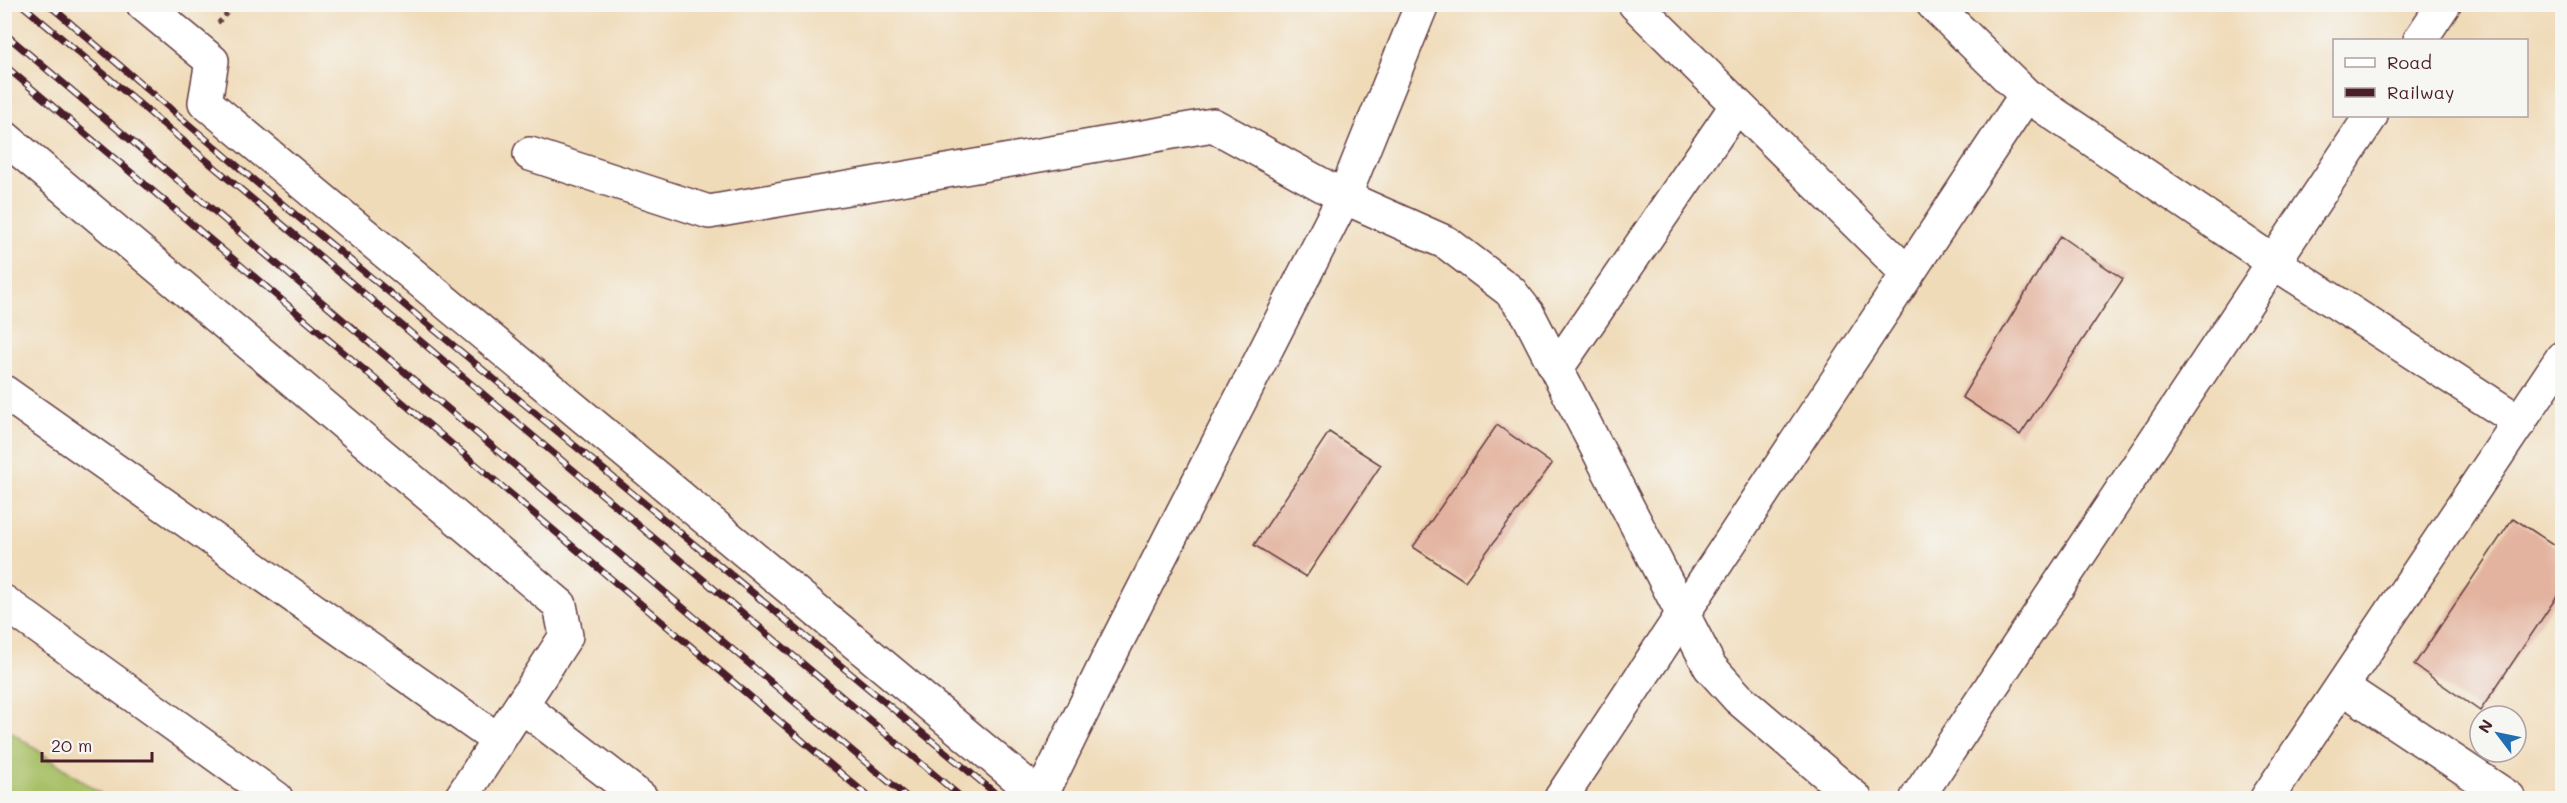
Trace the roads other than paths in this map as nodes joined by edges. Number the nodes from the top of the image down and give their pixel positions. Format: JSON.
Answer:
{"nodes":[{"id":1,"x":143,"y":4,"type":"edge"},
{"id":2,"x":1422,"y":4,"type":"edge"},
{"id":3,"x":1635,"y":4,"type":"edge"},
{"id":4,"x":1934,"y":4,"type":"edge"},
{"id":5,"x":2444,"y":4,"type":"edge"},
{"id":6,"x":2421,"y":39,"type":"edge"},
{"id":7,"x":2026,"y":95,"type":"junction"},
{"id":8,"x":1737,"y":105,"type":"junction"},
{"id":9,"x":2370,"y":117,"type":"edge"},
{"id":10,"x":4,"y":137,"type":"edge"},
{"id":11,"x":530,"y":153,"type":"dead end"},
{"id":12,"x":1344,"y":198,"type":"junction"},
{"id":13,"x":2275,"y":263,"type":"junction"},
{"id":14,"x":1908,"y":274,"type":"junction"},
{"id":15,"x":2562,"y":358,"type":"edge"},
{"id":16,"x":1557,"y":368,"type":"junction"},
{"id":17,"x":4,"y":392,"type":"edge"},
{"id":18,"x":2520,"y":422,"type":"junction"},
{"id":19,"x":4,"y":602,"type":"edge"},
{"id":20,"x":1681,"y":614,"type":"junction"},
{"id":21,"x":2342,"y":687,"type":"junction"},
{"id":22,"x":522,"y":706,"type":"junction"},
{"id":23,"x":498,"y":740,"type":"junction"},
{"id":24,"x":276,"y":798,"type":"edge"},
{"id":25,"x":461,"y":798,"type":"edge"},
{"id":26,"x":641,"y":798,"type":"edge"},
{"id":27,"x":1041,"y":798,"type":"edge"},
{"id":28,"x":1562,"y":798,"type":"edge"},
{"id":29,"x":1855,"y":798,"type":"edge"},
{"id":30,"x":1917,"y":798,"type":"edge"},
{"id":31,"x":2267,"y":798,"type":"edge"},
{"id":32,"x":2509,"y":798,"type":"edge"}],
"edges":[{"from":1,"to":27,"type":"street"},
{"from":2,"to":12,"type":"street"},
{"from":3,"to":8,"type":"street"},
{"from":4,"to":7,"type":"street"},
{"from":5,"to":6,"type":"street"},
{"from":7,"to":13,"type":"street"},
{"from":7,"to":14,"type":"street"},
{"from":8,"to":14,"type":"street"},
{"from":8,"to":16,"type":"street"},
{"from":9,"to":13,"type":"street"},
{"from":10,"to":22,"type":"street"},
{"from":11,"to":12,"type":"street"},
{"from":12,"to":16,"type":"street"},
{"from":12,"to":27,"type":"street"},
{"from":13,"to":18,"type":"street"},
{"from":13,"to":30,"type":"street"},
{"from":14,"to":20,"type":"street"},
{"from":15,"to":18,"type":"street"},
{"from":16,"to":20,"type":"street"},
{"from":17,"to":23,"type":"street"},
{"from":18,"to":21,"type":"street"},
{"from":19,"to":24,"type":"street"},
{"from":20,"to":28,"type":"street"},
{"from":20,"to":29,"type":"street"},
{"from":21,"to":31,"type":"street"},
{"from":21,"to":32,"type":"street"},
{"from":22,"to":23,"type":"street"},
{"from":22,"to":26,"type":"street"},
{"from":23,"to":25,"type":"street"}]}
